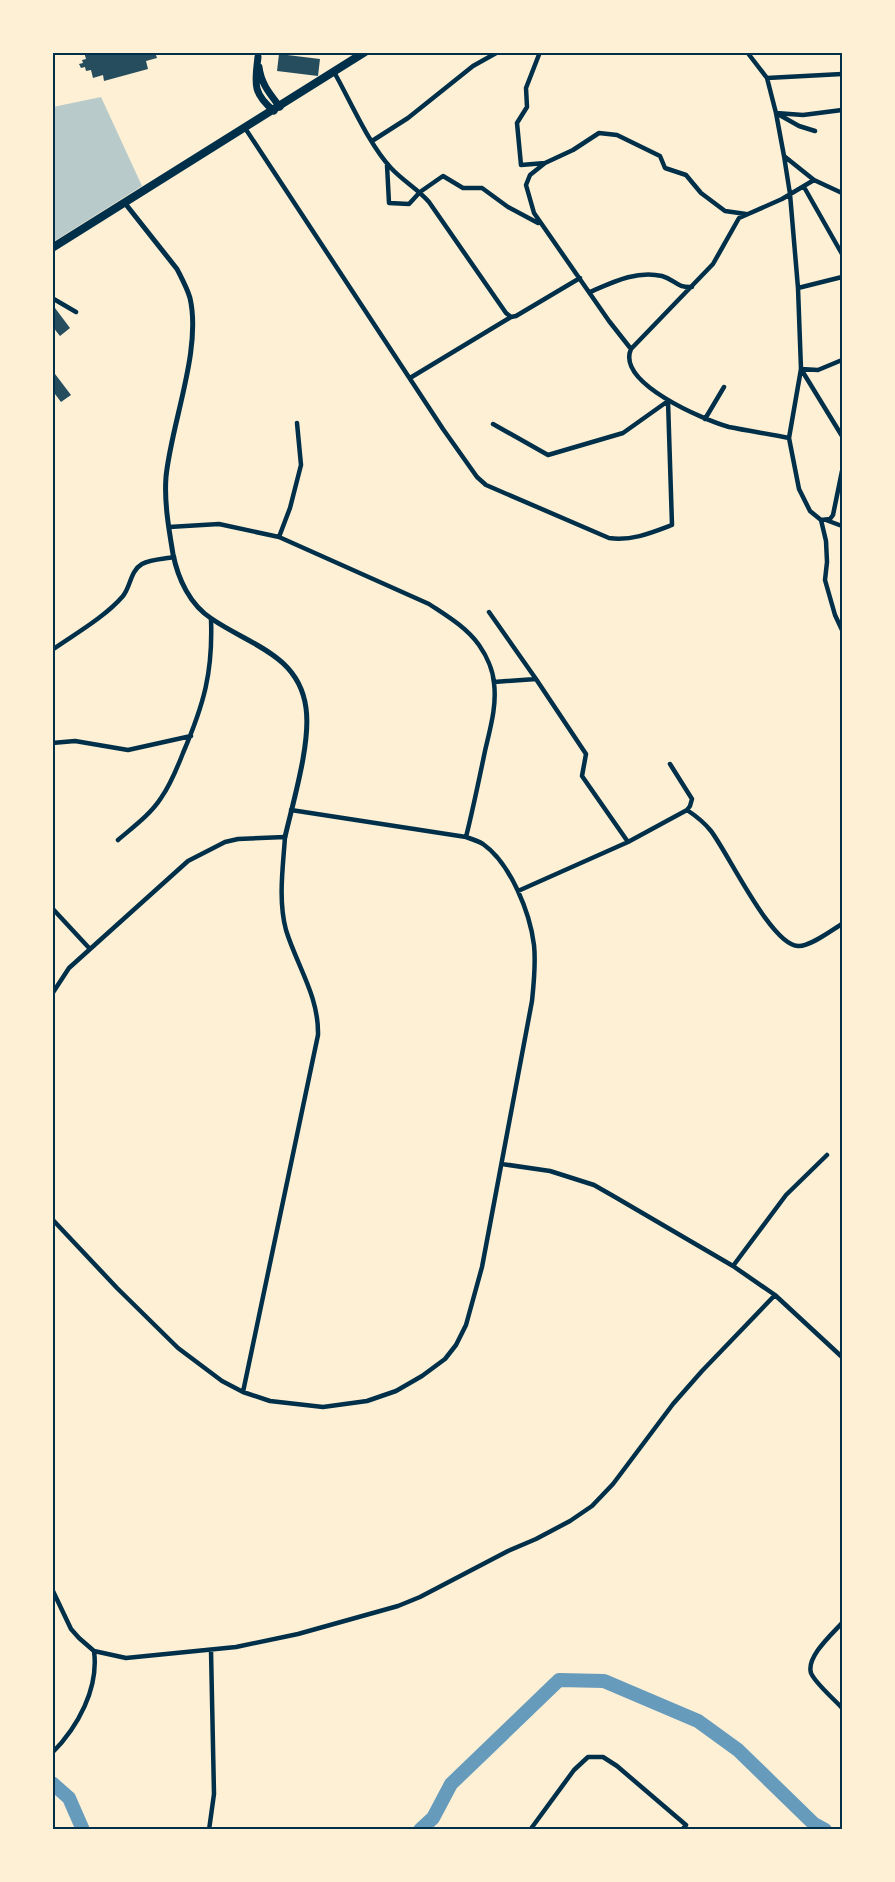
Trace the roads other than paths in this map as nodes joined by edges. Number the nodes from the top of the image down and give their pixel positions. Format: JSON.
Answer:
{"nodes":[{"id":1,"x":365,"y":52,"type":"edge"},
{"id":2,"x":498,"y":52,"type":"edge"},
{"id":3,"x":540,"y":52,"type":"edge"},
{"id":4,"x":747,"y":52,"type":"edge"},
{"id":5,"x":258,"y":55,"type":"edge"},
{"id":6,"x":334,"y":71,"type":"junction"},
{"id":7,"x":843,"y":74,"type":"edge"},
{"id":8,"x":766,"y":78,"type":"junction"},
{"id":9,"x":277,"y":109,"type":"junction"},
{"id":10,"x":842,"y":110,"type":"edge"},
{"id":11,"x":776,"y":113,"type":"junction"},
{"id":12,"x":245,"y":128,"type":"junction"},
{"id":13,"x":815,"y":131,"type":"dead end"},
{"id":14,"x":372,"y":141,"type":"junction"},
{"id":15,"x":784,"y":156,"type":"junction"},
{"id":16,"x":545,"y":163,"type":"junction"},
{"id":17,"x":387,"y":164,"type":"junction"},
{"id":18,"x":814,"y":180,"type":"junction"},
{"id":19,"x":804,"y":187,"type":"junction"},
{"id":20,"x":420,"y":192,"type":"junction"},
{"id":21,"x":843,"y":193,"type":"edge"},
{"id":22,"x":790,"y":194,"type":"junction"},
{"id":23,"x":124,"y":202,"type":"junction"},
{"id":24,"x":746,"y":214,"type":"junction"},
{"id":25,"x":541,"y":224,"type":"junction"},
{"id":26,"x":52,"y":248,"type":"edge"},
{"id":27,"x":843,"y":254,"type":"edge"},
{"id":28,"x":843,"y":277,"type":"edge"},
{"id":29,"x":580,"y":278,"type":"junction"},
{"id":30,"x":692,"y":287,"type":"junction"},
{"id":31,"x":798,"y":288,"type":"junction"},
{"id":32,"x":590,"y":292,"type":"junction"},
{"id":33,"x":52,"y":298,"type":"edge"},
{"id":34,"x":76,"y":312,"type":"dead end"},
{"id":35,"x":511,"y":317,"type":"junction"},
{"id":36,"x":630,"y":349,"type":"junction"},
{"id":37,"x":843,"y":360,"type":"edge"},
{"id":38,"x":801,"y":369,"type":"junction"},
{"id":39,"x":410,"y":378,"type":"junction"},
{"id":40,"x":724,"y":387,"type":"dead end"},
{"id":41,"x":668,"y":401,"type":"junction"},
{"id":42,"x":705,"y":419,"type":"junction"},
{"id":43,"x":297,"y":423,"type":"dead end"},
{"id":44,"x":493,"y":424,"type":"dead end"},
{"id":45,"x":843,"y":436,"type":"edge"},
{"id":46,"x":789,"y":438,"type":"junction"},
{"id":47,"x":843,"y":471,"type":"edge"},
{"id":48,"x":824,"y":520,"type":"junction"},
{"id":49,"x":843,"y":525,"type":"edge"},
{"id":50,"x":169,"y":527,"type":"junction"},
{"id":51,"x":279,"y":537,"type":"junction"},
{"id":52,"x":174,"y":557,"type":"junction"},
{"id":53,"x":489,"y":612,"type":"dead end"},
{"id":54,"x":211,"y":619,"type":"junction"},
{"id":55,"x":843,"y":630,"type":"edge"},
{"id":56,"x":52,"y":650,"type":"edge"},
{"id":57,"x":536,"y":679,"type":"junction"},
{"id":58,"x":494,"y":682,"type":"junction"},
{"id":59,"x":191,"y":736,"type":"junction"},
{"id":60,"x":52,"y":743,"type":"edge"},
{"id":61,"x":670,"y":764,"type":"dead end"},
{"id":62,"x":291,"y":810,"type":"junction"},
{"id":63,"x":687,"y":810,"type":"junction"},
{"id":64,"x":285,"y":837,"type":"junction"},
{"id":65,"x":466,"y":837,"type":"junction"},
{"id":66,"x":118,"y":840,"type":"dead end"},
{"id":67,"x":628,"y":842,"type":"junction"},
{"id":68,"x":518,"y":891,"type":"junction"},
{"id":69,"x":52,"y":908,"type":"edge"},
{"id":70,"x":843,"y":924,"type":"edge"},
{"id":71,"x":90,"y":949,"type":"junction"},
{"id":72,"x":52,"y":994,"type":"edge"},
{"id":73,"x":826,"y":1155,"type":"dead end"},
{"id":74,"x":502,"y":1164,"type":"junction"},
{"id":75,"x":52,"y":1219,"type":"edge"},
{"id":76,"x":733,"y":1266,"type":"junction"},
{"id":77,"x":775,"y":1295,"type":"junction"},
{"id":78,"x":843,"y":1357,"type":"edge"},
{"id":79,"x":243,"y":1392,"type":"junction"},
{"id":80,"x":52,"y":1589,"type":"edge"},
{"id":81,"x":843,"y":1623,"type":"edge"},
{"id":82,"x":211,"y":1650,"type":"junction"},
{"id":83,"x":94,"y":1651,"type":"junction"},
{"id":84,"x":843,"y":1708,"type":"edge"},
{"id":85,"x":52,"y":1753,"type":"edge"},
{"id":86,"x":209,"y":1830,"type":"edge"},
{"id":87,"x":530,"y":1830,"type":"edge"},
{"id":88,"x":682,"y":1830,"type":"edge"}],
"edges":[{"from":1,"to":6,"type":"highway"},
{"from":2,"to":14,"type":"street"},
{"from":3,"to":16,"type":"street"},
{"from":4,"to":8,"type":"street"},
{"from":5,"to":9,"type":"main road"},
{"from":6,"to":9,"type":"highway"},
{"from":6,"to":14,"type":"street"},
{"from":7,"to":8,"type":"street"},
{"from":8,"to":11,"type":"street"},
{"from":9,"to":12,"type":"highway"},
{"from":10,"to":11,"type":"street"},
{"from":11,"to":13,"type":"street"},
{"from":11,"to":15,"type":"street"},
{"from":12,"to":23,"type":"highway"},
{"from":12,"to":39,"type":"street"},
{"from":14,"to":17,"type":"street"},
{"from":15,"to":18,"type":"street"},
{"from":15,"to":22,"type":"street"},
{"from":16,"to":24,"type":"street"},
{"from":16,"to":25,"type":"street"},
{"from":17,"to":20,"type":"street"},
{"from":17,"to":20,"type":"street"},
{"from":18,"to":19,"type":"street"},
{"from":18,"to":21,"type":"street"},
{"from":19,"to":22,"type":"street"},
{"from":19,"to":27,"type":"street"},
{"from":20,"to":25,"type":"street"},
{"from":20,"to":35,"type":"street"},
{"from":22,"to":24,"type":"street"},
{"from":22,"to":31,"type":"street"},
{"from":23,"to":26,"type":"highway"},
{"from":23,"to":50,"type":"street"},
{"from":24,"to":30,"type":"street"},
{"from":25,"to":29,"type":"street"},
{"from":28,"to":31,"type":"street"},
{"from":29,"to":32,"type":"street"},
{"from":29,"to":35,"type":"street"},
{"from":30,"to":32,"type":"street"},
{"from":30,"to":36,"type":"street"},
{"from":31,"to":38,"type":"street"},
{"from":32,"to":36,"type":"street"},
{"from":33,"to":34,"type":"street"},
{"from":35,"to":39,"type":"street"},
{"from":36,"to":41,"type":"street"},
{"from":37,"to":38,"type":"street"},
{"from":38,"to":45,"type":"street"},
{"from":38,"to":46,"type":"street"},
{"from":39,"to":41,"type":"street"},
{"from":40,"to":42,"type":"street"},
{"from":41,"to":42,"type":"street"},
{"from":41,"to":44,"type":"street"},
{"from":42,"to":46,"type":"street"},
{"from":43,"to":51,"type":"street"},
{"from":46,"to":48,"type":"street"},
{"from":47,"to":48,"type":"street"},
{"from":48,"to":49,"type":"street"},
{"from":48,"to":55,"type":"street"},
{"from":50,"to":51,"type":"street"},
{"from":50,"to":52,"type":"street"},
{"from":51,"to":58,"type":"street"},
{"from":52,"to":54,"type":"street"},
{"from":52,"to":56,"type":"street"},
{"from":53,"to":57,"type":"street"},
{"from":54,"to":59,"type":"street"},
{"from":54,"to":62,"type":"street"},
{"from":57,"to":58,"type":"street"},
{"from":57,"to":67,"type":"street"},
{"from":58,"to":65,"type":"street"},
{"from":59,"to":60,"type":"street"},
{"from":59,"to":66,"type":"street"},
{"from":61,"to":63,"type":"street"},
{"from":62,"to":64,"type":"street"},
{"from":62,"to":65,"type":"street"},
{"from":63,"to":67,"type":"street"},
{"from":63,"to":70,"type":"street"},
{"from":64,"to":71,"type":"street"},
{"from":64,"to":79,"type":"street"},
{"from":65,"to":68,"type":"street"},
{"from":67,"to":68,"type":"street"},
{"from":68,"to":74,"type":"street"},
{"from":69,"to":71,"type":"street"},
{"from":71,"to":72,"type":"street"},
{"from":73,"to":76,"type":"street"},
{"from":74,"to":76,"type":"street"},
{"from":74,"to":79,"type":"street"},
{"from":75,"to":79,"type":"street"},
{"from":76,"to":77,"type":"street"},
{"from":77,"to":78,"type":"street"},
{"from":77,"to":82,"type":"street"},
{"from":80,"to":83,"type":"street"},
{"from":81,"to":84,"type":"street"},
{"from":82,"to":83,"type":"street"},
{"from":82,"to":86,"type":"street"},
{"from":83,"to":85,"type":"street"},
{"from":87,"to":88,"type":"street"}]}
